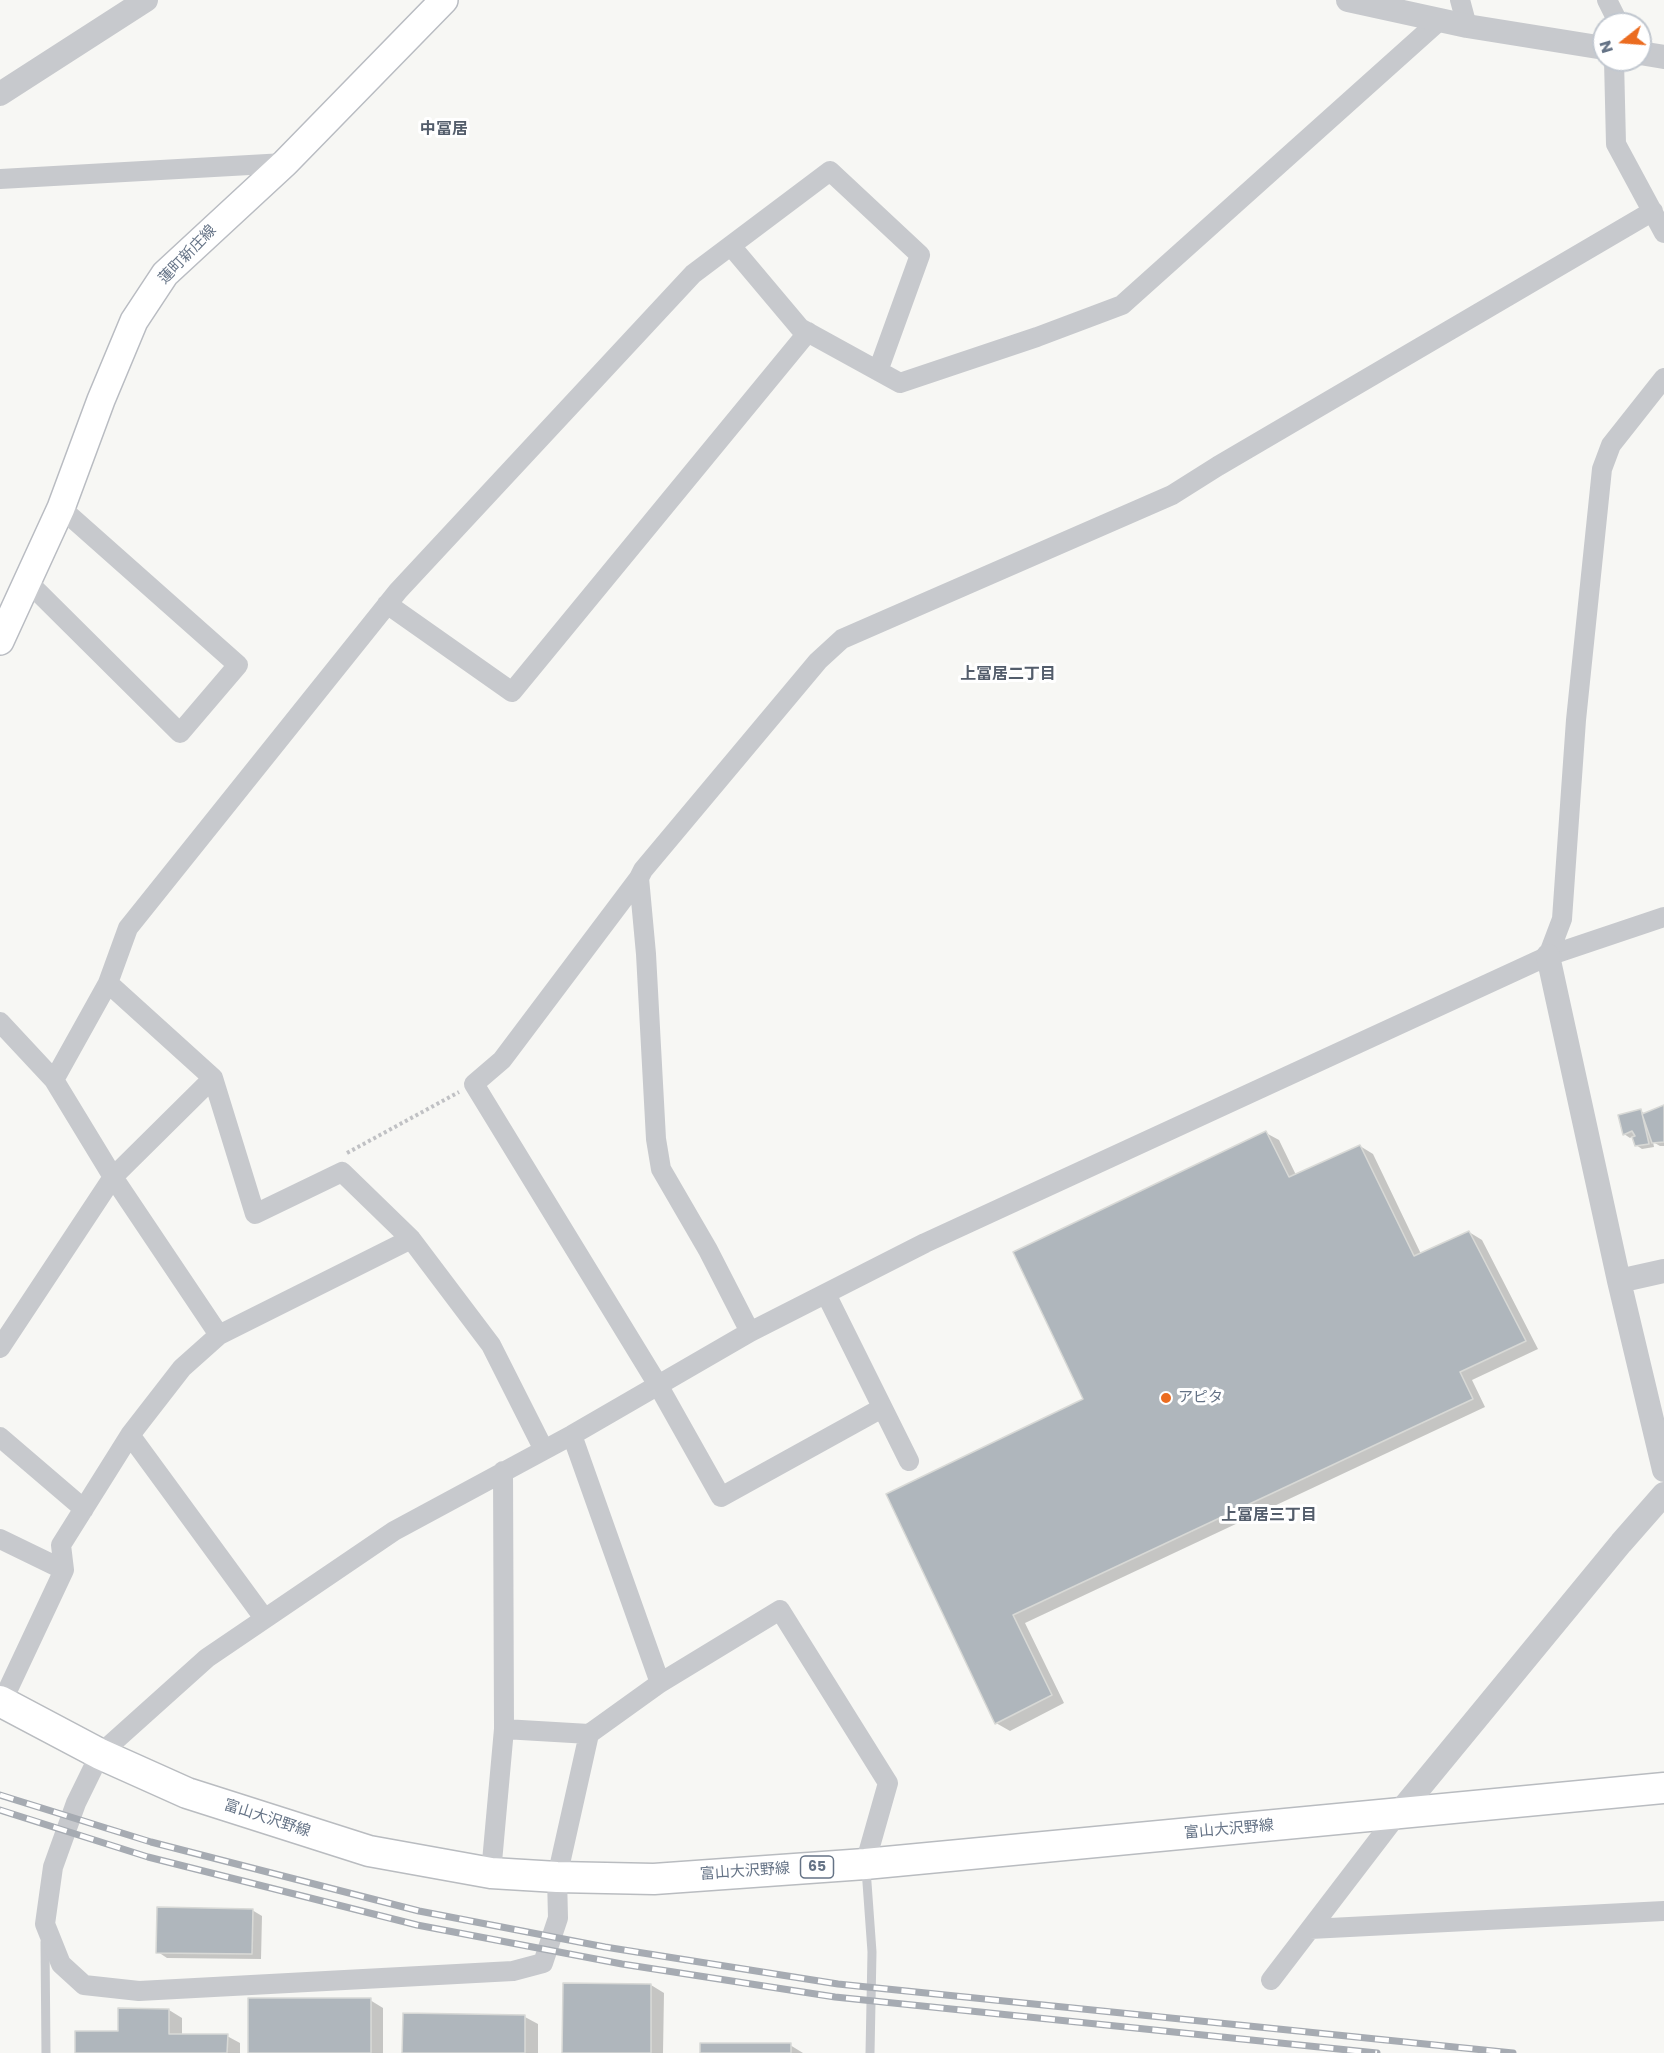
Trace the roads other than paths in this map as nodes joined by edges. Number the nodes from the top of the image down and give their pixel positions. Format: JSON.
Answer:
{"nodes":[{"id":1,"x":146,"y":0,"type":"edge"},
{"id":2,"x":444,"y":0,"type":"edge"},
{"id":3,"x":1348,"y":0,"type":"edge"},
{"id":4,"x":1460,"y":0,"type":"edge"},
{"id":5,"x":1439,"y":21,"type":"junction"},
{"id":6,"x":1467,"y":26,"type":"junction"},
{"id":7,"x":1592,"y":46,"type":"edge"},
{"id":8,"x":1614,"y":72,"type":"edge"},
{"id":9,"x":0,"y":94,"type":"edge"},
{"id":10,"x":285,"y":163,"type":"junction"},
{"id":11,"x":0,"y":179,"type":"edge"},
{"id":12,"x":1653,"y":212,"type":"junction"},
{"id":13,"x":1664,"y":233,"type":"edge"},
{"id":14,"x":731,"y":246,"type":"junction"},
{"id":15,"x":808,"y":332,"type":"junction"},
{"id":16,"x":878,"y":370,"type":"junction"},
{"id":17,"x":1664,"y":378,"type":"edge"},
{"id":18,"x":61,"y":508,"type":"junction"},
{"id":19,"x":27,"y":581,"type":"junction"},
{"id":20,"x":387,"y":604,"type":"junction"},
{"id":21,"x":0,"y":641,"type":"edge"},
{"id":22,"x":639,"y":878,"type":"junction"},
{"id":23,"x":1664,"y":917,"type":"edge"},
{"id":24,"x":1548,"y":956,"type":"junction"},
{"id":25,"x":108,"y":983,"type":"junction"},
{"id":26,"x":0,"y":1022,"type":"edge"},
{"id":27,"x":213,"y":1078,"type":"junction"},
{"id":28,"x":54,"y":1080,"type":"junction"},
{"id":29,"x":113,"y":1177,"type":"junction"},
{"id":30,"x":411,"y":1239,"type":"junction"},
{"id":31,"x":1664,"y":1271,"type":"edge"},
{"id":32,"x":1619,"y":1281,"type":"junction"},
{"id":33,"x":826,"y":1294,"type":"junction"},
{"id":34,"x":750,"y":1332,"type":"junction"},
{"id":35,"x":219,"y":1335,"type":"junction"},
{"id":36,"x":0,"y":1348,"type":"edge"},
{"id":37,"x":658,"y":1385,"type":"junction"},
{"id":38,"x":882,"y":1408,"type":"junction"},
{"id":39,"x":130,"y":1435,"type":"junction"},
{"id":40,"x":572,"y":1435,"type":"junction"},
{"id":41,"x":0,"y":1437,"type":"edge"},
{"id":42,"x":544,"y":1449,"type":"junction"},
{"id":43,"x":909,"y":1461,"type":"dead end"},
{"id":44,"x":1664,"y":1470,"type":"edge"},
{"id":45,"x":503,"y":1471,"type":"junction"},
{"id":46,"x":1664,"y":1494,"type":"edge"},
{"id":47,"x":84,"y":1509,"type":"junction"},
{"id":48,"x":0,"y":1539,"type":"edge"},
{"id":49,"x":64,"y":1570,"type":"junction"},
{"id":50,"x":264,"y":1618,"type":"junction"},
{"id":51,"x":660,"y":1683,"type":"junction"},
{"id":52,"x":1,"y":1701,"type":"edge"},
{"id":53,"x":504,"y":1729,"type":"junction"},
{"id":54,"x":589,"y":1734,"type":"junction"},
{"id":55,"x":100,"y":1754,"type":"junction"},
{"id":56,"x":1664,"y":1788,"type":"edge"},
{"id":57,"x":1398,"y":1814,"type":"junction"},
{"id":58,"x":865,"y":1864,"type":"junction"},
{"id":59,"x":491,"y":1873,"type":"junction"},
{"id":60,"x":556,"y":1877,"type":"junction"},
{"id":61,"x":1664,"y":1911,"type":"edge"},
{"id":62,"x":45,"y":1924,"type":"junction"},
{"id":63,"x":1310,"y":1929,"type":"junction"},
{"id":64,"x":1271,"y":1980,"type":"dead end"},
{"id":65,"x":46,"y":2053,"type":"edge"},
{"id":66,"x":870,"y":2053,"type":"edge"}],
"edges":[{"from":1,"to":9,"type":"street"},
{"from":2,"to":10,"type":"main road","name":"蓮町新庄線"},
{"from":3,"to":5,"type":"street"},
{"from":4,"to":6,"type":"street"},
{"from":5,"to":6,"type":"street"},
{"from":5,"to":16,"type":"street"},
{"from":6,"to":7,"type":"street"},
{"from":8,"to":12,"type":"street"},
{"from":10,"to":11,"type":"street"},
{"from":10,"to":18,"type":"main road","name":"蓮町新庄線"},
{"from":12,"to":13,"type":"street"},
{"from":12,"to":22,"type":"street"},
{"from":14,"to":15,"type":"street"},
{"from":14,"to":16,"type":"street"},
{"from":14,"to":20,"type":"street"},
{"from":15,"to":16,"type":"street"},
{"from":15,"to":20,"type":"street"},
{"from":17,"to":24,"type":"street"},
{"from":18,"to":19,"type":"main road","name":"蓮町新庄線"},
{"from":18,"to":19,"type":"street"},
{"from":19,"to":21,"type":"main road","name":"蓮町新庄線"},
{"from":20,"to":25,"type":"street"},
{"from":22,"to":34,"type":"street"},
{"from":22,"to":37,"type":"street"},
{"from":23,"to":24,"type":"street"},
{"from":24,"to":32,"type":"street"},
{"from":24,"to":33,"type":"street"},
{"from":25,"to":27,"type":"street"},
{"from":25,"to":28,"type":"street"},
{"from":26,"to":28,"type":"street"},
{"from":27,"to":29,"type":"street"},
{"from":27,"to":30,"type":"street"},
{"from":28,"to":29,"type":"street"},
{"from":29,"to":35,"type":"street"},
{"from":29,"to":36,"type":"street"},
{"from":30,"to":35,"type":"street"},
{"from":30,"to":42,"type":"street"},
{"from":31,"to":32,"type":"street"},
{"from":32,"to":44,"type":"street"},
{"from":33,"to":34,"type":"street"},
{"from":33,"to":38,"type":"street"},
{"from":34,"to":37,"type":"street"},
{"from":35,"to":39,"type":"street"},
{"from":37,"to":38,"type":"street"},
{"from":37,"to":40,"type":"street"},
{"from":38,"to":43,"type":"street"},
{"from":39,"to":47,"type":"street"},
{"from":39,"to":50,"type":"street"},
{"from":40,"to":42,"type":"street"},
{"from":40,"to":51,"type":"street"},
{"from":41,"to":47,"type":"street"},
{"from":42,"to":45,"type":"street"},
{"from":45,"to":50,"type":"street"},
{"from":45,"to":53,"type":"street"},
{"from":46,"to":57,"type":"street"},
{"from":47,"to":49,"type":"street"},
{"from":48,"to":49,"type":"street"},
{"from":49,"to":52,"type":"street"},
{"from":50,"to":55,"type":"street"},
{"from":51,"to":54,"type":"street"},
{"from":51,"to":58,"type":"street"},
{"from":52,"to":55,"type":"main road","name":"富山大沢野線","number":"65"},
{"from":53,"to":54,"type":"street"},
{"from":53,"to":59,"type":"street"},
{"from":54,"to":60,"type":"street"},
{"from":55,"to":59,"type":"main road","name":"富山大沢野線","number":"65"},
{"from":55,"to":62,"type":"street"},
{"from":56,"to":57,"type":"main road","name":"富山大沢野線","number":"65"},
{"from":57,"to":58,"type":"main road","name":"富山大沢野線","number":"65"},
{"from":57,"to":63,"type":"street"},
{"from":58,"to":60,"type":"main road","name":"富山大沢野線","number":"65"},
{"from":58,"to":66,"type":"lane"},
{"from":59,"to":60,"type":"main road","name":"富山大沢野線","number":"65"},
{"from":60,"to":62,"type":"street"},
{"from":61,"to":63,"type":"street"},
{"from":62,"to":65,"type":"lane"},
{"from":63,"to":64,"type":"street"}]}
